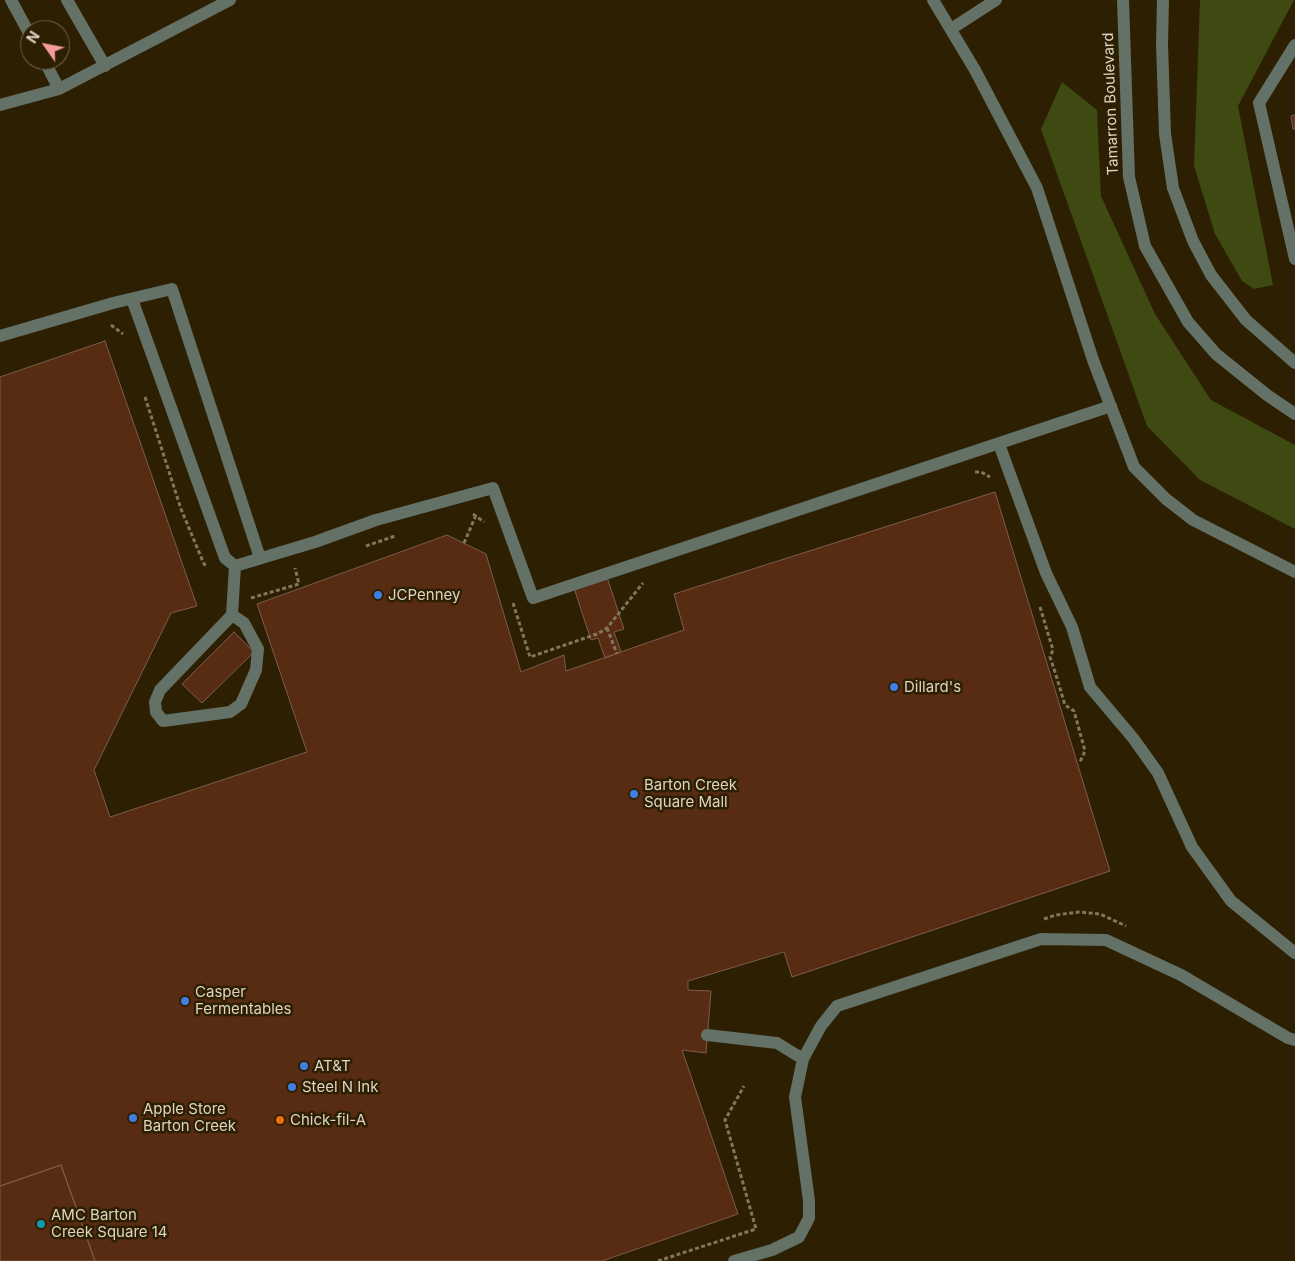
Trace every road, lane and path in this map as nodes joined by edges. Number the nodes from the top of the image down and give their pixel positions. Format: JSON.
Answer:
{"nodes":[{"id":1,"x":11,"y":0,"type":"edge"},
{"id":2,"x":67,"y":0,"type":"edge"},
{"id":3,"x":230,"y":0,"type":"edge"},
{"id":4,"x":933,"y":0,"type":"edge"},
{"id":5,"x":996,"y":0,"type":"edge"},
{"id":6,"x":1123,"y":0,"type":"edge"},
{"id":7,"x":1163,"y":0,"type":"edge"},
{"id":8,"x":22,"y":20,"type":"edge"},
{"id":9,"x":950,"y":29,"type":"junction"},
{"id":10,"x":1295,"y":45,"type":"edge"},
{"id":11,"x":105,"y":66,"type":"junction"},
{"id":12,"x":49,"y":70,"type":"edge"},
{"id":13,"x":59,"y":89,"type":"junction"},
{"id":14,"x":0,"y":104,"type":"edge"},
{"id":15,"x":1295,"y":259,"type":"edge"},
{"id":16,"x":132,"y":299,"type":"junction"},
{"id":17,"x":102,"y":324,"type":"dead end"},
{"id":18,"x":0,"y":336,"type":"edge"},
{"id":19,"x":126,"y":340,"type":"dead end"},
{"id":20,"x":1295,"y":363,"type":"edge"},
{"id":21,"x":143,"y":392,"type":"dead end"},
{"id":22,"x":1110,"y":406,"type":"junction"},
{"id":23,"x":1295,"y":414,"type":"edge"},
{"id":24,"x":999,"y":444,"type":"junction"},
{"id":25,"x":973,"y":472,"type":"dead end"},
{"id":26,"x":995,"y":481,"type":"dead end"},
{"id":27,"x":471,"y":513,"type":"dead end"},
{"id":28,"x":476,"y":515,"type":"junction"},
{"id":29,"x":486,"y":526,"type":"dead end"},
{"id":30,"x":396,"y":536,"type":"dead end"},
{"id":31,"x":464,"y":543,"type":"dead end"},
{"id":32,"x":358,"y":548,"type":"dead end"},
{"id":33,"x":260,"y":558,"type":"junction"},
{"id":34,"x":235,"y":566,"type":"junction"},
{"id":35,"x":303,"y":566,"type":"dead end"},
{"id":36,"x":208,"y":567,"type":"dead end"},
{"id":37,"x":1295,"y":572,"type":"edge"},
{"id":38,"x":648,"y":577,"type":"dead end"},
{"id":39,"x":249,"y":590,"type":"dead end"},
{"id":40,"x":512,"y":600,"type":"dead end"},
{"id":41,"x":1039,"y":604,"type":"dead end"},
{"id":42,"x":232,"y":615,"type":"junction"},
{"id":43,"x":607,"y":628,"type":"junction"},
{"id":44,"x":617,"y":654,"type":"dead end"},
{"id":45,"x":1080,"y":762,"type":"dead end"},
{"id":46,"x":1295,"y":953,"type":"edge"},
{"id":47,"x":707,"y":1035,"type":"dead end"},
{"id":48,"x":1295,"y":1040,"type":"edge"},
{"id":49,"x":802,"y":1059,"type":"junction"},
{"id":50,"x":744,"y":1086,"type":"dead end"},
{"id":51,"x":658,"y":1261,"type":"edge"},
{"id":52,"x":734,"y":1261,"type":"edge"}],
"edges":[{"from":1,"to":8,"type":"street"},
{"from":2,"to":11,"type":"street"},
{"from":3,"to":11,"type":"street"},
{"from":4,"to":9,"type":"street"},
{"from":5,"to":9,"type":"street"},
{"from":6,"to":23,"type":"street","name":"Tamarron Boulevard"},
{"from":7,"to":20,"type":"street"},
{"from":9,"to":22,"type":"street"},
{"from":10,"to":15,"type":"street"},
{"from":11,"to":13,"type":"street"},
{"from":12,"to":13,"type":"street"},
{"from":13,"to":14,"type":"street"},
{"from":16,"to":18,"type":"street"},
{"from":16,"to":33,"type":"street"},
{"from":16,"to":34,"type":"street"},
{"from":17,"to":19,"type":"path"},
{"from":21,"to":36,"type":"path"},
{"from":22,"to":24,"type":"street"},
{"from":22,"to":37,"type":"street"},
{"from":24,"to":33,"type":"street"},
{"from":24,"to":46,"type":"street"},
{"from":25,"to":26,"type":"path"},
{"from":27,"to":28,"type":"path"},
{"from":28,"to":29,"type":"path"},
{"from":28,"to":31,"type":"path"},
{"from":30,"to":32,"type":"path"},
{"from":33,"to":34,"type":"street"},
{"from":34,"to":42,"type":"street"},
{"from":35,"to":39,"type":"path"},
{"from":38,"to":43,"type":"path"},
{"from":40,"to":43,"type":"path"},
{"from":41,"to":45,"type":"path"},
{"from":42,"to":42,"type":"street"},
{"from":43,"to":44,"type":"path"},
{"from":47,"to":49,"type":"street"},
{"from":48,"to":49,"type":"street"},
{"from":49,"to":52,"type":"street"},
{"from":50,"to":51,"type":"path"}]}
